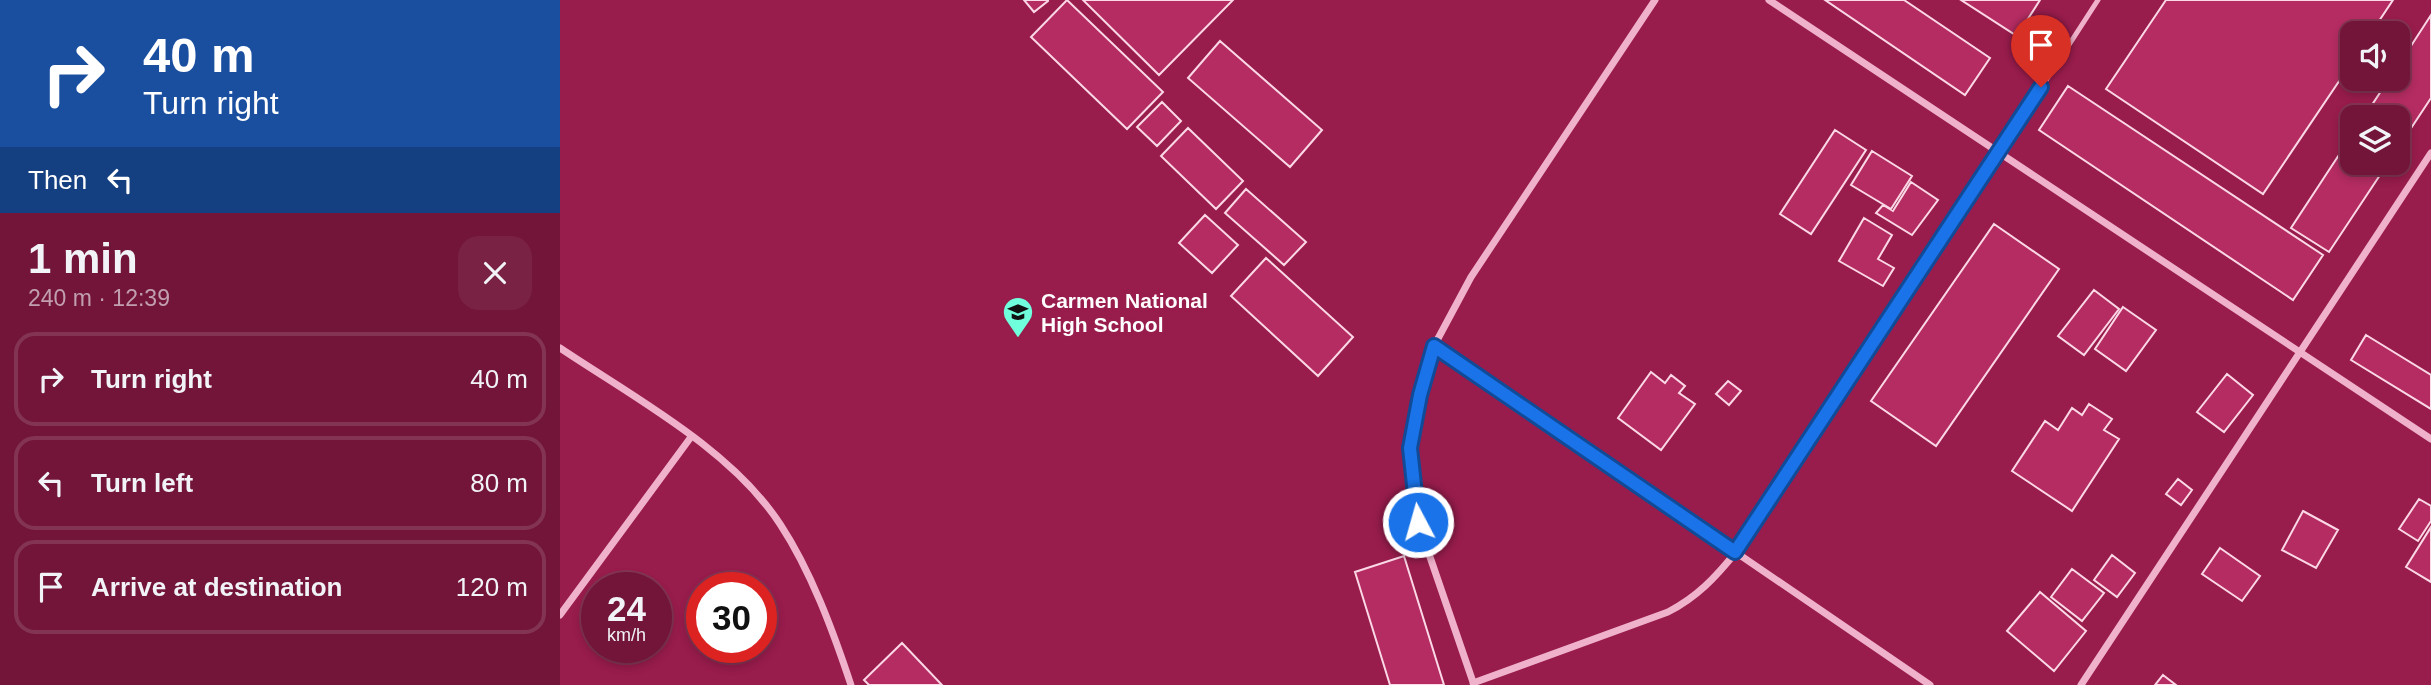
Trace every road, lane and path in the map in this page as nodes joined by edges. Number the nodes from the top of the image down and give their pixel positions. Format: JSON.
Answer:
{"nodes":[{"id":1,"x":1655,"y":0,"type":"edge"},
{"id":2,"x":1769,"y":0,"type":"edge"},
{"id":3,"x":2098,"y":0,"type":"edge"},
{"id":4,"x":1999,"y":153,"type":"junction"},
{"id":5,"x":2431,"y":153,"type":"edge"},
{"id":6,"x":1434,"y":346,"type":"junction"},
{"id":7,"x":560,"y":348,"type":"edge"},
{"id":8,"x":2301,"y":353,"type":"junction"},
{"id":9,"x":691,"y":437,"type":"junction"},
{"id":10,"x":2431,"y":439,"type":"edge"},
{"id":11,"x":1735,"y":552,"type":"junction"},
{"id":12,"x":560,"y":615,"type":"edge"},
{"id":13,"x":1473,"y":684,"type":"edge"},
{"id":14,"x":851,"y":685,"type":"edge"},
{"id":15,"x":1930,"y":685,"type":"edge"},
{"id":16,"x":2081,"y":685,"type":"edge"}],
"edges":[{"from":1,"to":6,"type":"street"},
{"from":2,"to":4,"type":"street"},
{"from":3,"to":4,"type":"lane"},
{"from":4,"to":8,"type":"street"},
{"from":4,"to":11,"type":"street"},
{"from":5,"to":8,"type":"street"},
{"from":6,"to":11,"type":"street"},
{"from":6,"to":13,"type":"street"},
{"from":7,"to":9,"type":"street"},
{"from":8,"to":10,"type":"street"},
{"from":8,"to":16,"type":"street"},
{"from":9,"to":12,"type":"street"},
{"from":9,"to":14,"type":"street"},
{"from":11,"to":13,"type":"street"},
{"from":11,"to":15,"type":"street"}]}
